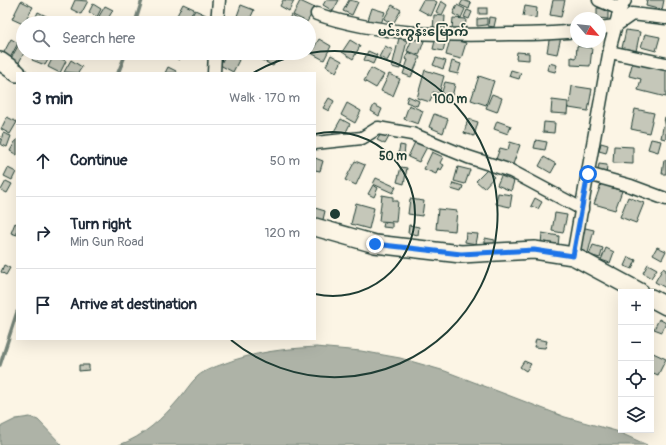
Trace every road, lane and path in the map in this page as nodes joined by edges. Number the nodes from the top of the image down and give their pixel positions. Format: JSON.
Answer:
{"nodes":[{"id":1,"x":219,"y":0,"type":"edge"},
{"id":2,"x":599,"y":0,"type":"edge"},
{"id":3,"x":623,"y":5,"type":"edge"},
{"id":4,"x":317,"y":14,"type":"dead end"},
{"id":5,"x":217,"y":16,"type":"edge"},
{"id":6,"x":666,"y":18,"type":"edge"},
{"id":7,"x":615,"y":26,"type":"junction"},
{"id":8,"x":606,"y":27,"type":"edge"},
{"id":9,"x":570,"y":32,"type":"edge"},
{"id":10,"x":610,"y":52,"type":"junction"},
{"id":11,"x":215,"y":60,"type":"edge"},
{"id":12,"x":0,"y":61,"type":"edge"},
{"id":13,"x":666,"y":64,"type":"edge"},
{"id":14,"x":214,"y":72,"type":"edge"},
{"id":15,"x":16,"y":73,"type":"edge"},
{"id":16,"x":316,"y":143,"type":"edge"},
{"id":17,"x":588,"y":174,"type":"junction"},
{"id":18,"x":666,"y":199,"type":"edge"},
{"id":19,"x":582,"y":209,"type":"junction"},
{"id":20,"x":316,"y":227,"type":"edge"},
{"id":21,"x":573,"y":256,"type":"junction"},
{"id":22,"x":634,"y":289,"type":"edge"}],
"edges":[{"from":1,"to":5,"type":"street"},
{"from":2,"to":3,"type":"street"},
{"from":3,"to":7,"type":"street"},
{"from":4,"to":9,"type":"street"},
{"from":6,"to":7,"type":"street"},
{"from":7,"to":8,"type":"street"},
{"from":7,"to":10,"type":"street"},
{"from":10,"to":13,"type":"street"},
{"from":10,"to":17,"type":"street"},
{"from":11,"to":14,"type":"street"},
{"from":12,"to":15,"type":"street"},
{"from":16,"to":19,"type":"street"},
{"from":17,"to":18,"type":"street"},
{"from":17,"to":19,"type":"street"},
{"from":19,"to":21,"type":"street"},
{"from":20,"to":21,"type":"street"},
{"from":21,"to":22,"type":"street"}]}
